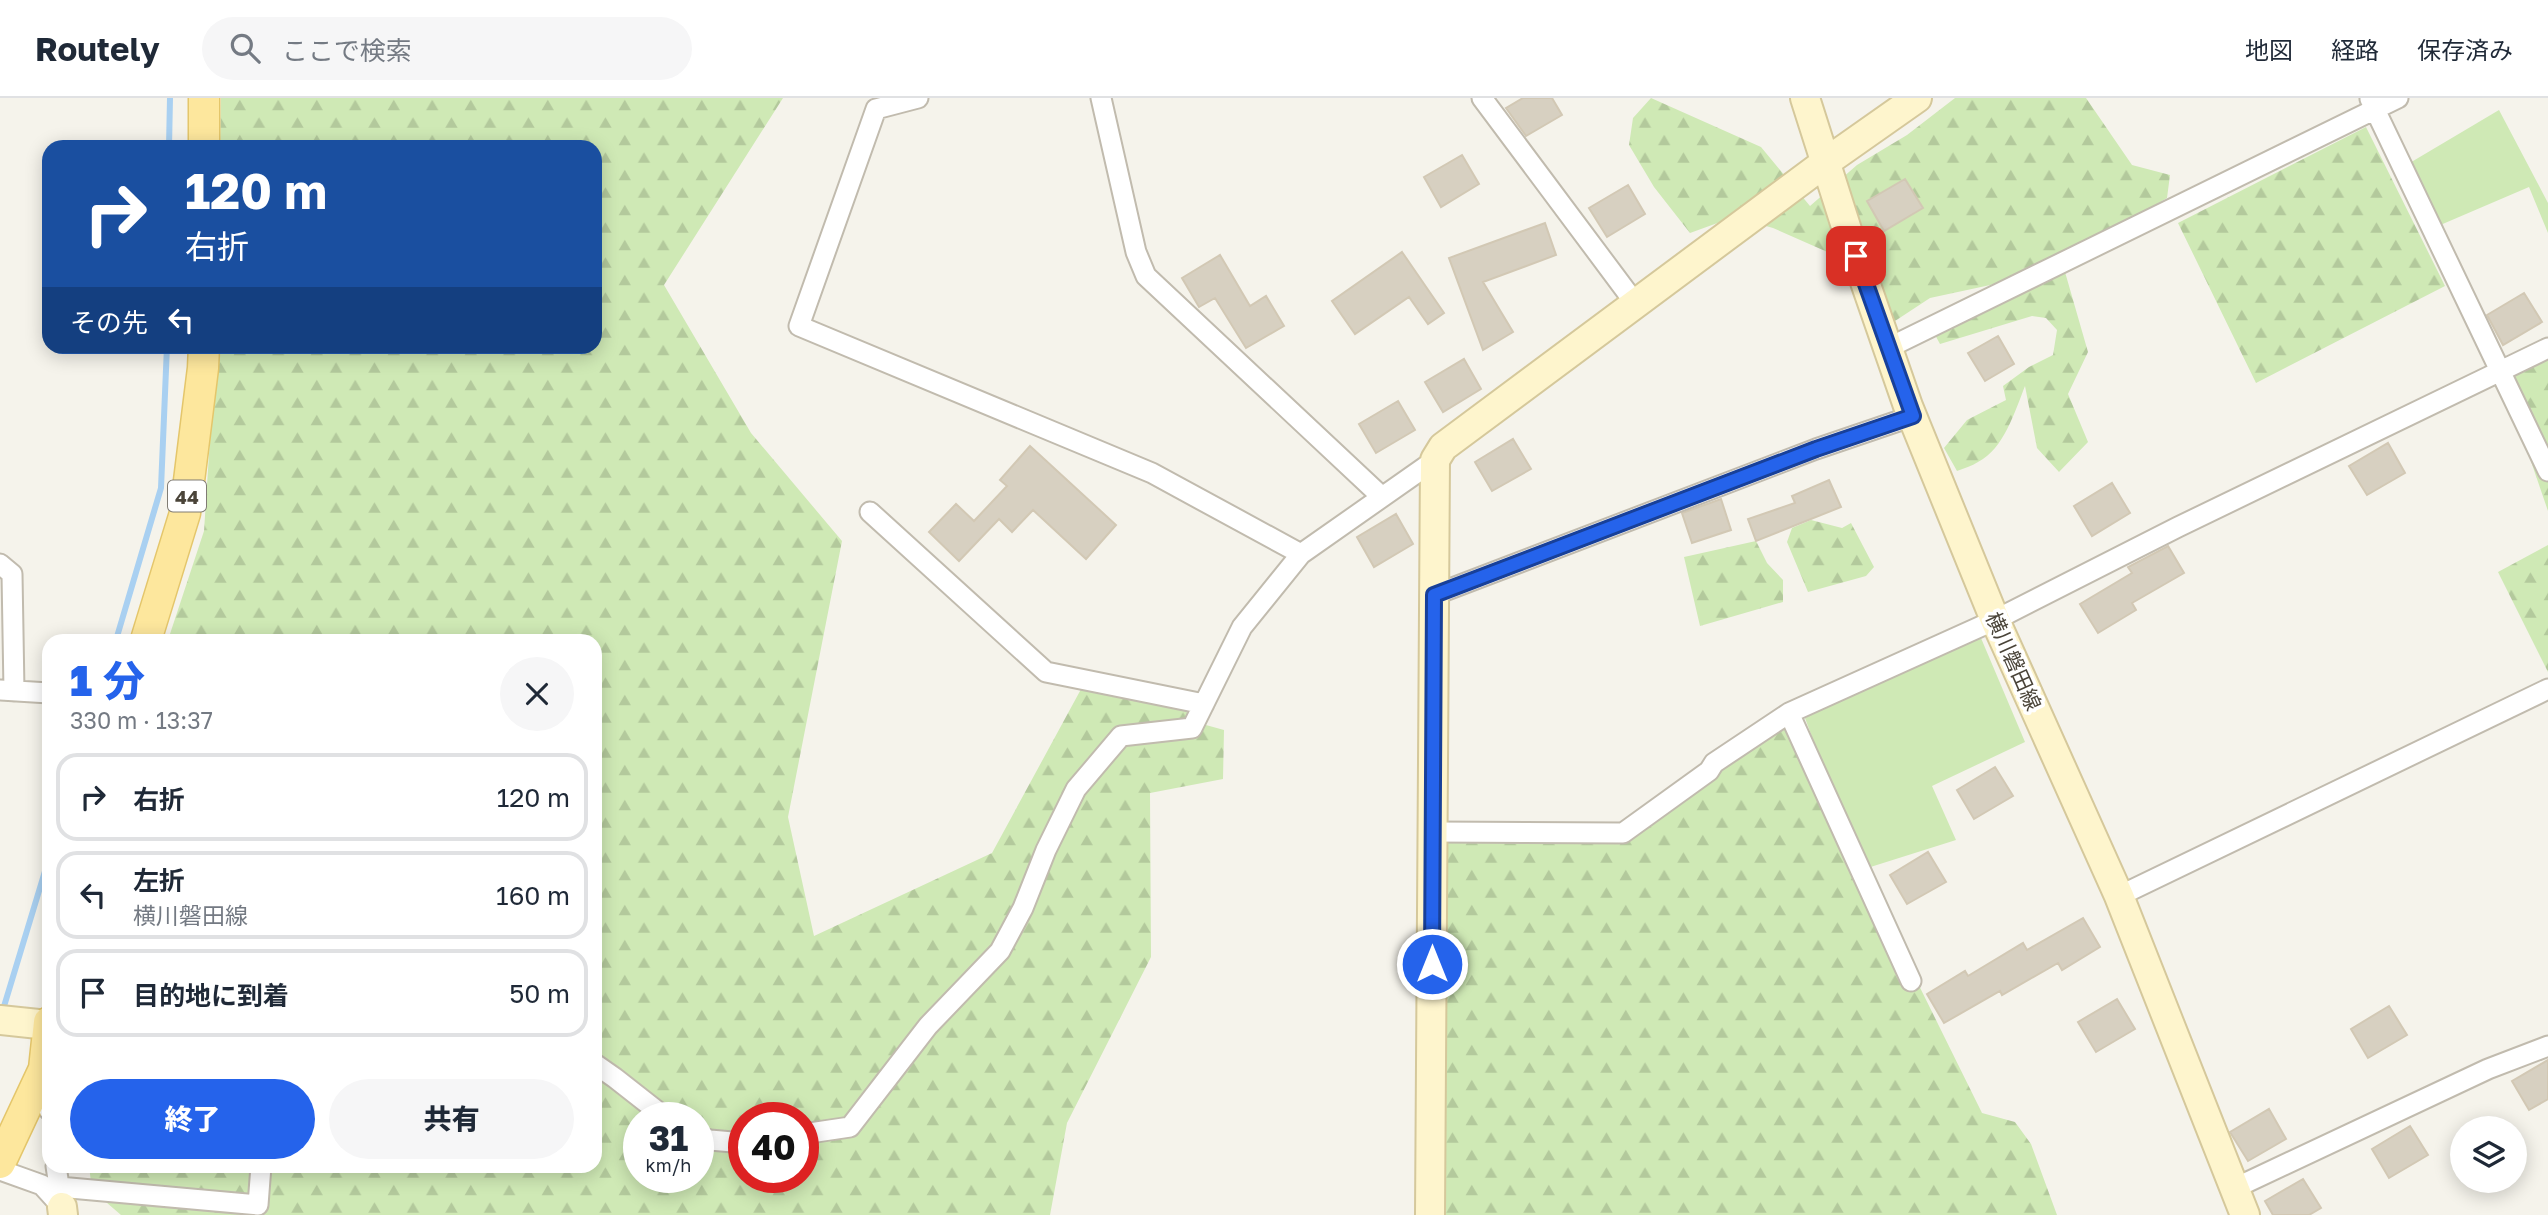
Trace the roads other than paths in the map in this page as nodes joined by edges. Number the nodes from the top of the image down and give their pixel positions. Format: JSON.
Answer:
{"nodes":[{"id":1,"x":204,"y":98,"type":"edge"},
{"id":2,"x":918,"y":98,"type":"edge"},
{"id":3,"x":1101,"y":98,"type":"edge"},
{"id":4,"x":1482,"y":98,"type":"edge"},
{"id":5,"x":1805,"y":98,"type":"edge"},
{"id":6,"x":1917,"y":98,"type":"edge"},
{"id":7,"x":2398,"y":98,"type":"edge"},
{"id":8,"x":2372,"y":104,"type":"edge"},
{"id":9,"x":204,"y":140,"type":"edge"},
{"id":10,"x":1826,"y":162,"type":"junction"},
{"id":11,"x":1635,"y":303,"type":"junction"},
{"id":12,"x":1888,"y":348,"type":"junction"},
{"id":13,"x":2548,"y":348,"type":"edge"},
{"id":14,"x":204,"y":354,"type":"edge"},
{"id":15,"x":2500,"y":371,"type":"junction"},
{"id":16,"x":1913,"y":416,"type":"junction"},
{"id":17,"x":1435,"y":460,"type":"junction"},
{"id":18,"x":2548,"y":471,"type":"edge"},
{"id":19,"x":1382,"y":497,"type":"junction"},
{"id":20,"x":870,"y":512,"type":"dead end"},
{"id":21,"x":1301,"y":554,"type":"junction"},
{"id":22,"x":0,"y":564,"type":"edge"},
{"id":23,"x":1434,"y":595,"type":"junction"},
{"id":24,"x":1995,"y":620,"type":"junction"},
{"id":25,"x":148,"y":634,"type":"edge"},
{"id":26,"x":2548,"y":689,"type":"edge"},
{"id":27,"x":7,"y":690,"type":"edge"},
{"id":28,"x":42,"y":692,"type":"edge"},
{"id":29,"x":1204,"y":704,"type":"junction"},
{"id":30,"x":1789,"y":713,"type":"junction"},
{"id":31,"x":1433,"y":832,"type":"junction"},
{"id":32,"x":2119,"y":896,"type":"junction"},
{"id":33,"x":1911,"y":981,"type":"dead end"},
{"id":34,"x":0,"y":1020,"type":"edge"},
{"id":35,"x":42,"y":1023,"type":"edge"},
{"id":36,"x":2548,"y":1046,"type":"edge"},
{"id":37,"x":602,"y":1070,"type":"edge"},
{"id":38,"x":42,"y":1073,"type":"edge"},
{"id":39,"x":646,"y":1102,"type":"edge"},
{"id":40,"x":819,"y":1132,"type":"edge"},
{"id":41,"x":0,"y":1163,"type":"edge"},
{"id":42,"x":0,"y":1170,"type":"edge"},
{"id":43,"x":57,"y":1173,"type":"edge"},
{"id":44,"x":260,"y":1173,"type":"edge"},
{"id":45,"x":2235,"y":1188,"type":"junction"},
{"id":46,"x":61,"y":1203,"type":"edge"},
{"id":47,"x":1430,"y":1215,"type":"edge"},
{"id":48,"x":2245,"y":1215,"type":"edge"}],
"edges":[{"from":1,"to":9,"type":"main road"},
{"from":2,"to":21,"type":"street"},
{"from":3,"to":19,"type":"street"},
{"from":4,"to":11,"type":"street"},
{"from":5,"to":10,"type":"street","name":"横川磐田線"},
{"from":6,"to":10,"type":"street"},
{"from":7,"to":8,"type":"street"},
{"from":8,"to":12,"type":"street"},
{"from":8,"to":15,"type":"street"},
{"from":10,"to":11,"type":"street"},
{"from":10,"to":12,"type":"street","name":"横川磐田線"},
{"from":11,"to":17,"type":"street"},
{"from":12,"to":16,"type":"street","name":"横川磐田線"},
{"from":13,"to":15,"type":"street"},
{"from":14,"to":25,"type":"main road","number":"44"},
{"from":15,"to":18,"type":"street"},
{"from":15,"to":24,"type":"street"},
{"from":16,"to":23,"type":"street"},
{"from":16,"to":24,"type":"street","name":"横川磐田線"},
{"from":17,"to":19,"type":"street"},
{"from":17,"to":23,"type":"street"},
{"from":19,"to":21,"type":"street"},
{"from":20,"to":29,"type":"street"},
{"from":21,"to":29,"type":"street"},
{"from":22,"to":27,"type":"street"},
{"from":23,"to":31,"type":"street"},
{"from":24,"to":30,"type":"street"},
{"from":24,"to":32,"type":"street","name":"横川磐田線"},
{"from":26,"to":32,"type":"street"},
{"from":27,"to":28,"type":"street"},
{"from":29,"to":40,"type":"street"},
{"from":30,"to":31,"type":"street"},
{"from":30,"to":33,"type":"street"},
{"from":31,"to":47,"type":"street"},
{"from":32,"to":45,"type":"street","name":"横川磐田線"},
{"from":34,"to":35,"type":"street"},
{"from":36,"to":45,"type":"street"},
{"from":37,"to":39,"type":"street"},
{"from":38,"to":41,"type":"main road"},
{"from":42,"to":46,"type":"street"},
{"from":43,"to":46,"type":"street"},
{"from":44,"to":46,"type":"street"},
{"from":45,"to":48,"type":"street","name":"横川磐田線"}]}
